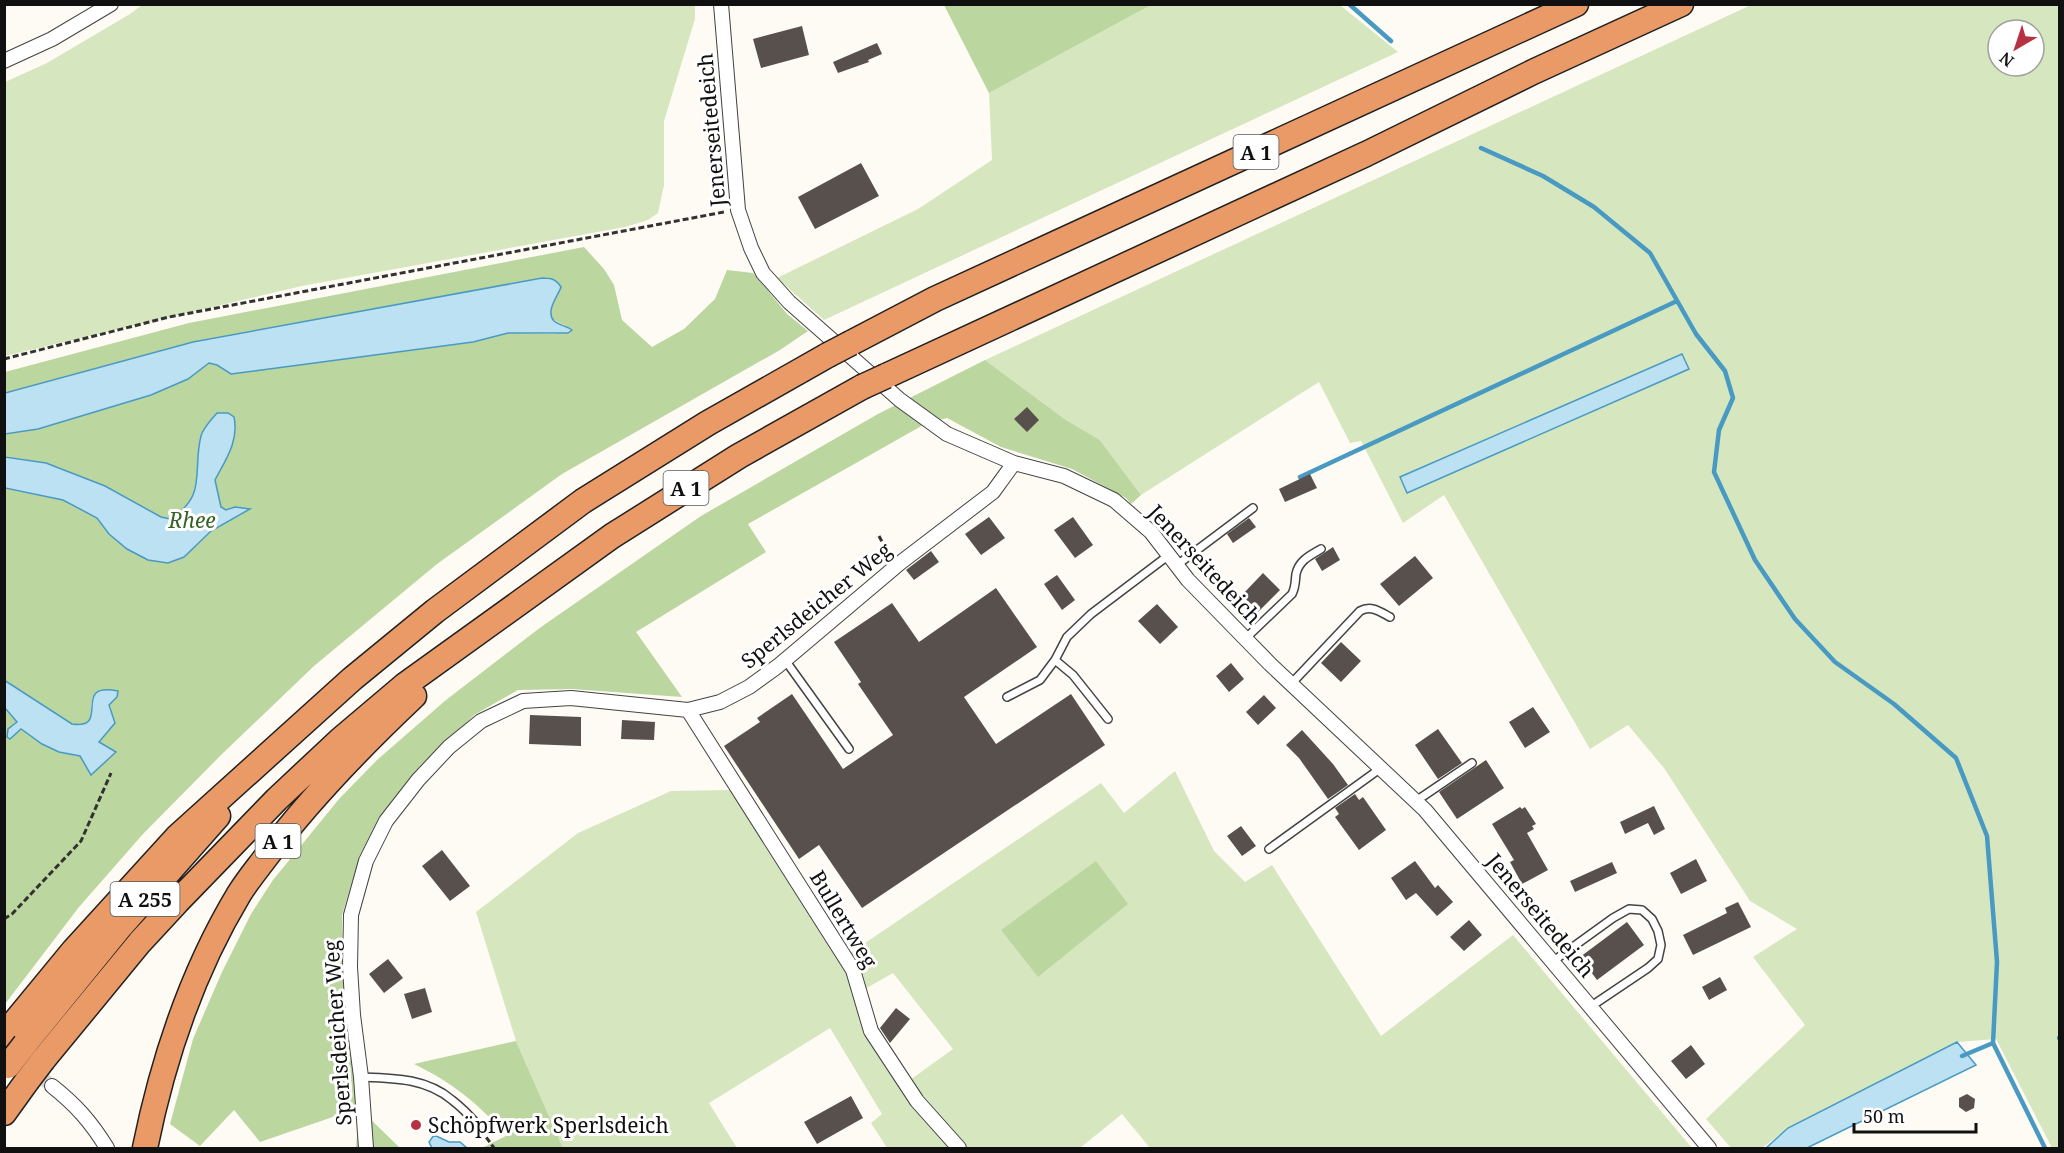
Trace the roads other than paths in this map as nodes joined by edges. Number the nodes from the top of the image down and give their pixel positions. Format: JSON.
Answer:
{"nodes":[{"id":1,"x":111,"y":4,"type":"edge"},
{"id":2,"x":720,"y":4,"type":"edge"},
{"id":3,"x":1576,"y":4,"type":"edge"},
{"id":4,"x":1681,"y":4,"type":"edge"},
{"id":5,"x":4,"y":61,"type":"edge"},
{"id":6,"x":1014,"y":463,"type":"junction"},
{"id":7,"x":1253,"y":508,"type":"dead end"},
{"id":8,"x":1321,"y":549,"type":"dead end"},
{"id":9,"x":1173,"y":560,"type":"junction"},
{"id":10,"x":519,"y":603,"type":"junction"},
{"id":11,"x":1390,"y":617,"type":"dead end"},
{"id":12,"x":1245,"y":639,"type":"junction"},
{"id":13,"x":785,"y":660,"type":"junction"},
{"id":14,"x":1055,"y":660,"type":"junction"},
{"id":15,"x":1291,"y":684,"type":"junction"},
{"id":16,"x":1007,"y":698,"type":"dead end"},
{"id":17,"x":687,"y":710,"type":"junction"},
{"id":18,"x":1108,"y":719,"type":"dead end"},
{"id":19,"x":849,"y":749,"type":"dead end"},
{"id":20,"x":268,"y":757,"type":"joint"},
{"id":21,"x":1472,"y":763,"type":"dead end"},
{"id":22,"x":1381,"y":768,"type":"junction"},
{"id":23,"x":1416,"y":801,"type":"junction"},
{"id":24,"x":1269,"y":849,"type":"dead end"},
{"id":25,"x":1552,"y":962,"type":"junction"},
{"id":26,"x":1590,"y":1007,"type":"junction"},
{"id":27,"x":12,"y":1037,"type":"edge"},
{"id":28,"x":6,"y":1068,"type":"edge"},
{"id":29,"x":361,"y":1077,"type":"junction"},
{"id":30,"x":52,"y":1086,"type":"tunnel mouth"},
{"id":31,"x":4,"y":1113,"type":"edge"},
{"id":32,"x":476,"y":1123,"type":"road end"},
{"id":33,"x":107,"y":1149,"type":"edge"},
{"id":34,"x":145,"y":1149,"type":"edge"},
{"id":35,"x":366,"y":1149,"type":"edge"},
{"id":36,"x":959,"y":1149,"type":"edge"},
{"id":37,"x":1709,"y":1149,"type":"edge"}],
"edges":[{"from":1,"to":5,"type":"street"},
{"from":2,"to":6,"type":"street","name":"Jenerseitedeich"},
{"from":3,"to":20,"type":"highway","number":"A 1","bridge":true},
{"from":4,"to":10,"type":"highway","number":"A 1","bridge":true},
{"from":6,"to":9,"type":"street","name":"Jenerseitedeich"},
{"from":6,"to":13,"type":"street","name":"Sperlsdeicher Weg"},
{"from":7,"to":9,"type":"lane"},
{"from":8,"to":12,"type":"lane"},
{"from":9,"to":12,"type":"street","name":"Jenerseitedeich"},
{"from":9,"to":14,"type":"lane"},
{"from":10,"to":31,"type":"highway","number":"A 255","bridge":true},
{"from":10,"to":34,"type":"highway","number":"A 1"},
{"from":11,"to":15,"type":"lane"},
{"from":12,"to":15,"type":"street","name":"Jenerseitedeich"},
{"from":13,"to":17,"type":"street","name":"Sperlsdeicher Weg"},
{"from":13,"to":19,"type":"lane"},
{"from":14,"to":16,"type":"lane"},
{"from":14,"to":18,"type":"lane"},
{"from":15,"to":22,"type":"street","name":"Jenerseitedeich"},
{"from":17,"to":29,"type":"street","name":"Sperlsdeicher Weg"},
{"from":17,"to":36,"type":"street","name":"Bullertweg"},
{"from":20,"to":27,"type":"highway","number":"A 255"},
{"from":21,"to":23,"type":"lane"},
{"from":22,"to":23,"type":"street","name":"Jenerseitedeich"},
{"from":22,"to":24,"type":"lane"},
{"from":23,"to":25,"type":"street","name":"Jenerseitedeich"},
{"from":25,"to":26,"type":"street","name":"Jenerseitedeich"},
{"from":25,"to":26,"type":"lane"},
{"from":26,"to":37,"type":"street","name":"Jenerseitedeich"},
{"from":27,"to":28,"type":"highway","number":"A 255","bridge":true},
{"from":29,"to":32,"type":"lane"},
{"from":29,"to":35,"type":"street","name":"Sperlsdeicher Weg"},
{"from":30,"to":33,"type":"street"}]}
